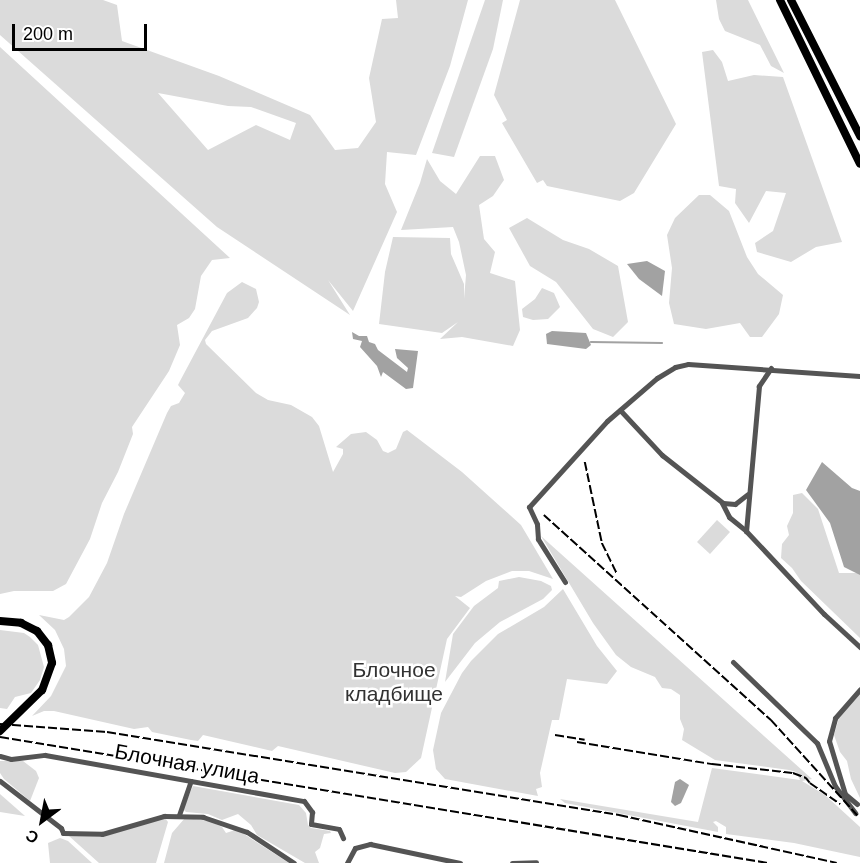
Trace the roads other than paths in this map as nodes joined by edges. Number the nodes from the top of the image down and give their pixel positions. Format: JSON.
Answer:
{"nodes":[{"id":1,"x":780,"y":0,"type":"edge"},
{"id":2,"x":791,"y":0,"type":"edge"},
{"id":3,"x":860,"y":136,"type":"edge"},
{"id":4,"x":860,"y":164,"type":"edge"},
{"id":5,"x":771,"y":368,"type":"junction"},
{"id":6,"x":860,"y":376,"type":"edge"},
{"id":7,"x":620,"y":410,"type":"junction"},
{"id":8,"x":748,"y":494,"type":"junction"},
{"id":9,"x":721,"y":501,"type":"junction"},
{"id":10,"x":746,"y":531,"type":"junction"},
{"id":11,"x":565,"y":582,"type":"dead end"},
{"id":12,"x":0,"y":621,"type":"edge"},
{"id":13,"x":860,"y":647,"type":"edge"},
{"id":14,"x":733,"y":662,"type":"dead end"},
{"id":15,"x":860,"y":689,"type":"edge"},
{"id":16,"x":0,"y":731,"type":"edge"},
{"id":17,"x":0,"y":756,"type":"edge"},
{"id":18,"x":0,"y":781,"type":"edge"},
{"id":19,"x":191,"y":781,"type":"junction"},
{"id":20,"x":857,"y":804,"type":"dead end"},
{"id":21,"x":855,"y":813,"type":"dead end"},
{"id":22,"x":179,"y":815,"type":"junction"},
{"id":23,"x":343,"y":838,"type":"dead end"},
{"id":24,"x":536,"y":862,"type":"edge"},
{"id":25,"x":294,"y":863,"type":"edge"},
{"id":26,"x":347,"y":863,"type":"edge"},
{"id":27,"x":460,"y":863,"type":"edge"},
{"id":28,"x":512,"y":863,"type":"edge"}],
"edges":[{"from":1,"to":4,"type":"main road"},
{"from":2,"to":3,"type":"main road"},
{"from":5,"to":6,"type":"street"},
{"from":5,"to":7,"type":"street"},
{"from":5,"to":8,"type":"street"},
{"from":7,"to":9,"type":"street"},
{"from":7,"to":11,"type":"street"},
{"from":8,"to":9,"type":"street"},
{"from":8,"to":10,"type":"street"},
{"from":9,"to":10,"type":"street"},
{"from":10,"to":13,"type":"street"},
{"from":12,"to":16,"type":"main road"},
{"from":14,"to":21,"type":"street"},
{"from":15,"to":20,"type":"street"},
{"from":17,"to":19,"type":"street","name":"Блочная улица"},
{"from":18,"to":22,"type":"street"},
{"from":19,"to":22,"type":"street"},
{"from":19,"to":23,"type":"street","name":"Блочная улица"},
{"from":22,"to":25,"type":"street"},
{"from":24,"to":28,"type":"street"},
{"from":26,"to":27,"type":"street"}]}
